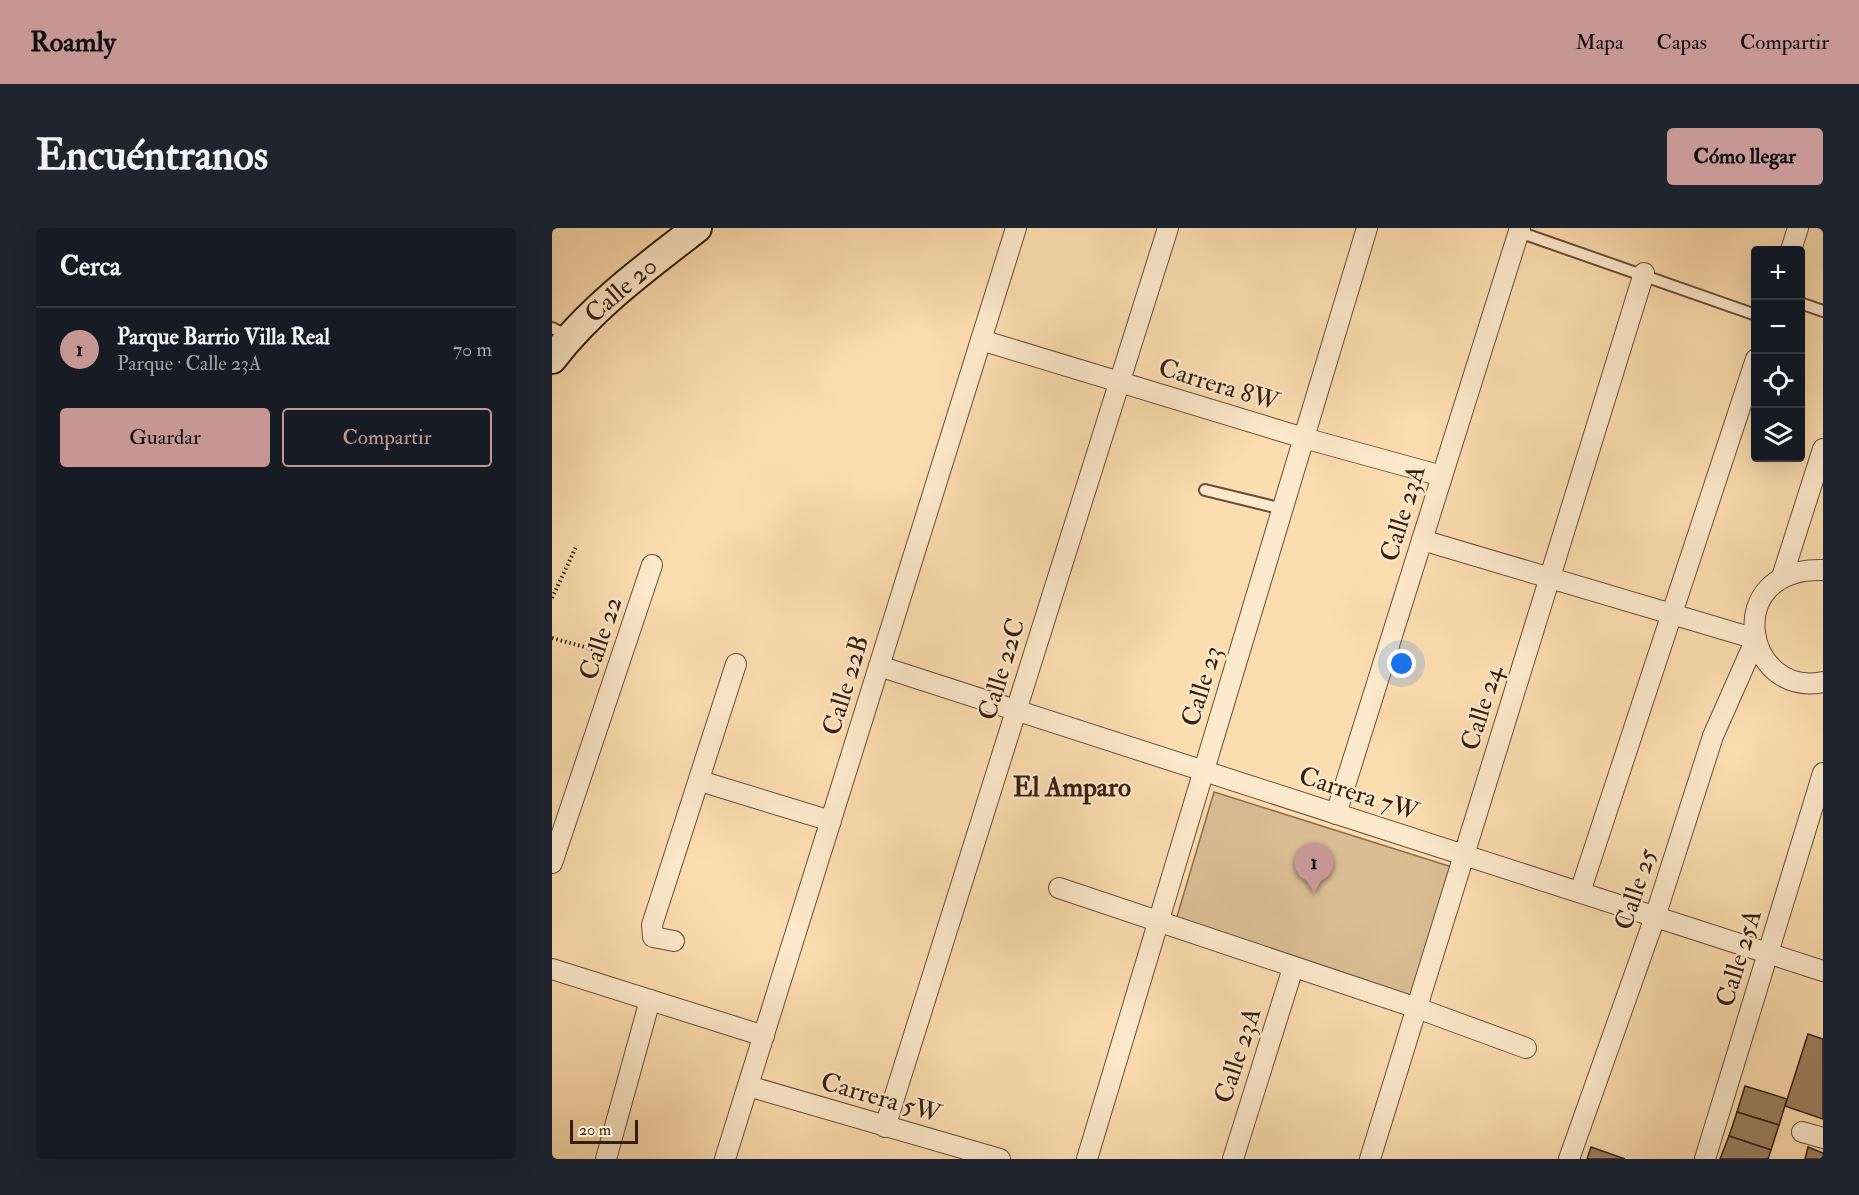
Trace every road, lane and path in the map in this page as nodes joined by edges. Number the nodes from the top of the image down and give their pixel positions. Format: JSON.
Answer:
{"nodes":[{"id":1,"x":697,"y":228,"type":"edge"},
{"id":2,"x":1016,"y":228,"type":"edge"},
{"id":3,"x":1168,"y":228,"type":"edge"},
{"id":4,"x":1367,"y":228,"type":"edge"},
{"id":5,"x":1798,"y":228,"type":"edge"},
{"id":6,"x":1520,"y":230,"type":"edge"},
{"id":7,"x":1792,"y":246,"type":"edge"},
{"id":8,"x":1644,"y":273,"type":"junction"},
{"id":9,"x":1805,"y":305,"type":"edge"},
{"id":10,"x":1823,"y":311,"type":"edge"},
{"id":11,"x":1751,"y":313,"type":"edge"},
{"id":12,"x":561,"y":332,"type":"edge"},
{"id":13,"x":981,"y":340,"type":"junction"},
{"id":14,"x":552,"y":359,"type":"edge"},
{"id":15,"x":1751,"y":371,"type":"edge"},
{"id":16,"x":1120,"y":382,"type":"junction"},
{"id":17,"x":1304,"y":438,"type":"junction"},
{"id":18,"x":1823,"y":449,"type":"edge"},
{"id":19,"x":1442,"y":476,"type":"junction"},
{"id":20,"x":1205,"y":490,"type":"dead end"},
{"id":21,"x":1283,"y":508,"type":"junction"},
{"id":22,"x":1422,"y":540,"type":"junction"},
{"id":23,"x":577,"y":545,"type":"dead end"},
{"id":24,"x":652,"y":565,"type":"dead end"},
{"id":25,"x":1823,"y":570,"type":"edge"},
{"id":26,"x":1782,"y":577,"type":"junction"},
{"id":27,"x":1550,"y":578,"type":"junction"},
{"id":28,"x":552,"y":598,"type":"edge"},
{"id":29,"x":1672,"y":614,"type":"junction"},
{"id":30,"x":552,"y":638,"type":"edge"},
{"id":31,"x":1756,"y":639,"type":"junction"},
{"id":32,"x":622,"y":657,"type":"junction"},
{"id":33,"x":736,"y":664,"type":"dead end"},
{"id":34,"x":879,"y":666,"type":"junction"},
{"id":35,"x":1823,"y":682,"type":"edge"},
{"id":36,"x":1016,"y":710,"type":"junction"},
{"id":37,"x":1204,"y":771,"type":"junction"},
{"id":38,"x":1823,"y":773,"type":"edge"},
{"id":39,"x":700,"y":781,"type":"junction"},
{"id":40,"x":1817,"y":812,"type":"edge"},
{"id":41,"x":1336,"y":814,"type":"junction"},
{"id":42,"x":831,"y":821,"type":"junction"},
{"id":43,"x":1464,"y":855,"type":"junction"},
{"id":44,"x":552,"y":863,"type":"edge"},
{"id":45,"x":1059,"y":888,"type":"dead end"},
{"id":46,"x":1580,"y":892,"type":"junction"},
{"id":47,"x":1655,"y":917,"type":"junction"},
{"id":48,"x":1158,"y":923,"type":"junction"},
{"id":49,"x":674,"y":941,"type":"dead end"},
{"id":50,"x":1768,"y":953,"type":"junction"},
{"id":51,"x":1293,"y":968,"type":"junction"},
{"id":52,"x":552,"y":969,"type":"edge"},
{"id":53,"x":1823,"y":971,"type":"edge"},
{"id":54,"x":650,"y":1000,"type":"junction"},
{"id":55,"x":1417,"y":1008,"type":"junction"},
{"id":56,"x":764,"y":1036,"type":"junction"},
{"id":57,"x":1526,"y":1048,"type":"dead end"},
{"id":58,"x":748,"y":1086,"type":"junction"},
{"id":59,"x":885,"y":1127,"type":"junction"},
{"id":60,"x":1802,"y":1132,"type":"dead end"},
{"id":61,"x":1823,"y":1138,"type":"edge"},
{"id":62,"x":606,"y":1159,"type":"edge"},
{"id":63,"x":725,"y":1159,"type":"edge"},
{"id":64,"x":1000,"y":1159,"type":"edge"},
{"id":65,"x":1088,"y":1159,"type":"edge"},
{"id":66,"x":1233,"y":1159,"type":"edge"},
{"id":67,"x":1370,"y":1159,"type":"edge"},
{"id":68,"x":1569,"y":1159,"type":"edge"},
{"id":69,"x":1705,"y":1159,"type":"edge"}],
"edges":[{"from":1,"to":12,"type":"main road","name":"Calle 20"},
{"from":2,"to":13,"type":"street","name":"Calle 22B"},
{"from":3,"to":16,"type":"street","name":"Calle 22C"},
{"from":4,"to":17,"type":"street","name":"Calle 23"},
{"from":5,"to":7,"type":"street"},
{"from":6,"to":8,"type":"lane"},
{"from":6,"to":19,"type":"street","name":"Calle 23A"},
{"from":8,"to":11,"type":"lane"},
{"from":8,"to":27,"type":"street","name":"Calle 24"},
{"from":9,"to":10,"type":"lane"},
{"from":12,"to":14,"type":"main road","name":"Calle 20"},
{"from":13,"to":16,"type":"street","name":"Carrera 8W"},
{"from":13,"to":34,"type":"street","name":"Calle 22B"},
{"from":15,"to":29,"type":"street"},
{"from":16,"to":17,"type":"street","name":"Carrera 8W"},
{"from":16,"to":36,"type":"street","name":"Calle 22C"},
{"from":17,"to":19,"type":"street","name":"Carrera 8W"},
{"from":17,"to":21,"type":"street","name":"Calle 23"},
{"from":18,"to":26,"type":"street"},
{"from":19,"to":22,"type":"street","name":"Calle 23A"},
{"from":20,"to":21,"type":"lane"},
{"from":21,"to":37,"type":"street","name":"Calle 23"},
{"from":22,"to":27,"type":"street"},
{"from":22,"to":41,"type":"street","name":"Calle 23A"},
{"from":23,"to":28,"type":"path"},
{"from":24,"to":32,"type":"street","name":"Calle 22"},
{"from":25,"to":26,"type":"street"},
{"from":26,"to":31,"type":"street"},
{"from":27,"to":29,"type":"street"},
{"from":27,"to":43,"type":"street","name":"Calle 24"},
{"from":29,"to":31,"type":"street"},
{"from":29,"to":46,"type":"street"},
{"from":30,"to":32,"type":"path"},
{"from":31,"to":35,"type":"street"},
{"from":31,"to":47,"type":"street","name":"Calle 25"},
{"from":32,"to":44,"type":"street","name":"Calle 22"},
{"from":33,"to":39,"type":"street"},
{"from":34,"to":36,"type":"street","name":"Carrera 7W"},
{"from":34,"to":42,"type":"street","name":"Calle 22B"},
{"from":36,"to":37,"type":"street","name":"Carrera 7W"},
{"from":36,"to":59,"type":"street","name":"Calle 22C"},
{"from":37,"to":41,"type":"street","name":"Carrera 7W"},
{"from":37,"to":48,"type":"street","name":"Calle 23"},
{"from":38,"to":40,"type":"street","name":"Calle 25A"},
{"from":39,"to":42,"type":"street"},
{"from":39,"to":49,"type":"street"},
{"from":40,"to":50,"type":"street","name":"Calle 25A"},
{"from":41,"to":43,"type":"street","name":"Carrera 7W"},
{"from":42,"to":56,"type":"street","name":"Calle 22B"},
{"from":43,"to":46,"type":"street","name":"Carrera 7W"},
{"from":43,"to":55,"type":"street","name":"Calle 24"},
{"from":45,"to":48,"type":"street"},
{"from":46,"to":47,"type":"street","name":"Carrera 7W"},
{"from":47,"to":50,"type":"street","name":"Carrera 7W"},
{"from":47,"to":68,"type":"street","name":"Calle 25"},
{"from":48,"to":51,"type":"street"},
{"from":48,"to":65,"type":"street","name":"Calle 23"},
{"from":50,"to":53,"type":"street","name":"Carrera 7W"},
{"from":50,"to":69,"type":"street","name":"Calle 25A"},
{"from":51,"to":55,"type":"street"},
{"from":51,"to":66,"type":"street","name":"Calle 23A"},
{"from":52,"to":54,"type":"street"},
{"from":54,"to":56,"type":"street"},
{"from":54,"to":62,"type":"street"},
{"from":55,"to":57,"type":"street"},
{"from":55,"to":67,"type":"street","name":"Calle 24"},
{"from":56,"to":58,"type":"street","name":"Calle 22B"},
{"from":58,"to":59,"type":"street","name":"Carrera 5W"},
{"from":58,"to":63,"type":"street","name":"Calle 22B"},
{"from":59,"to":64,"type":"street","name":"Carrera 5W"},
{"from":60,"to":61,"type":"street"}]}
